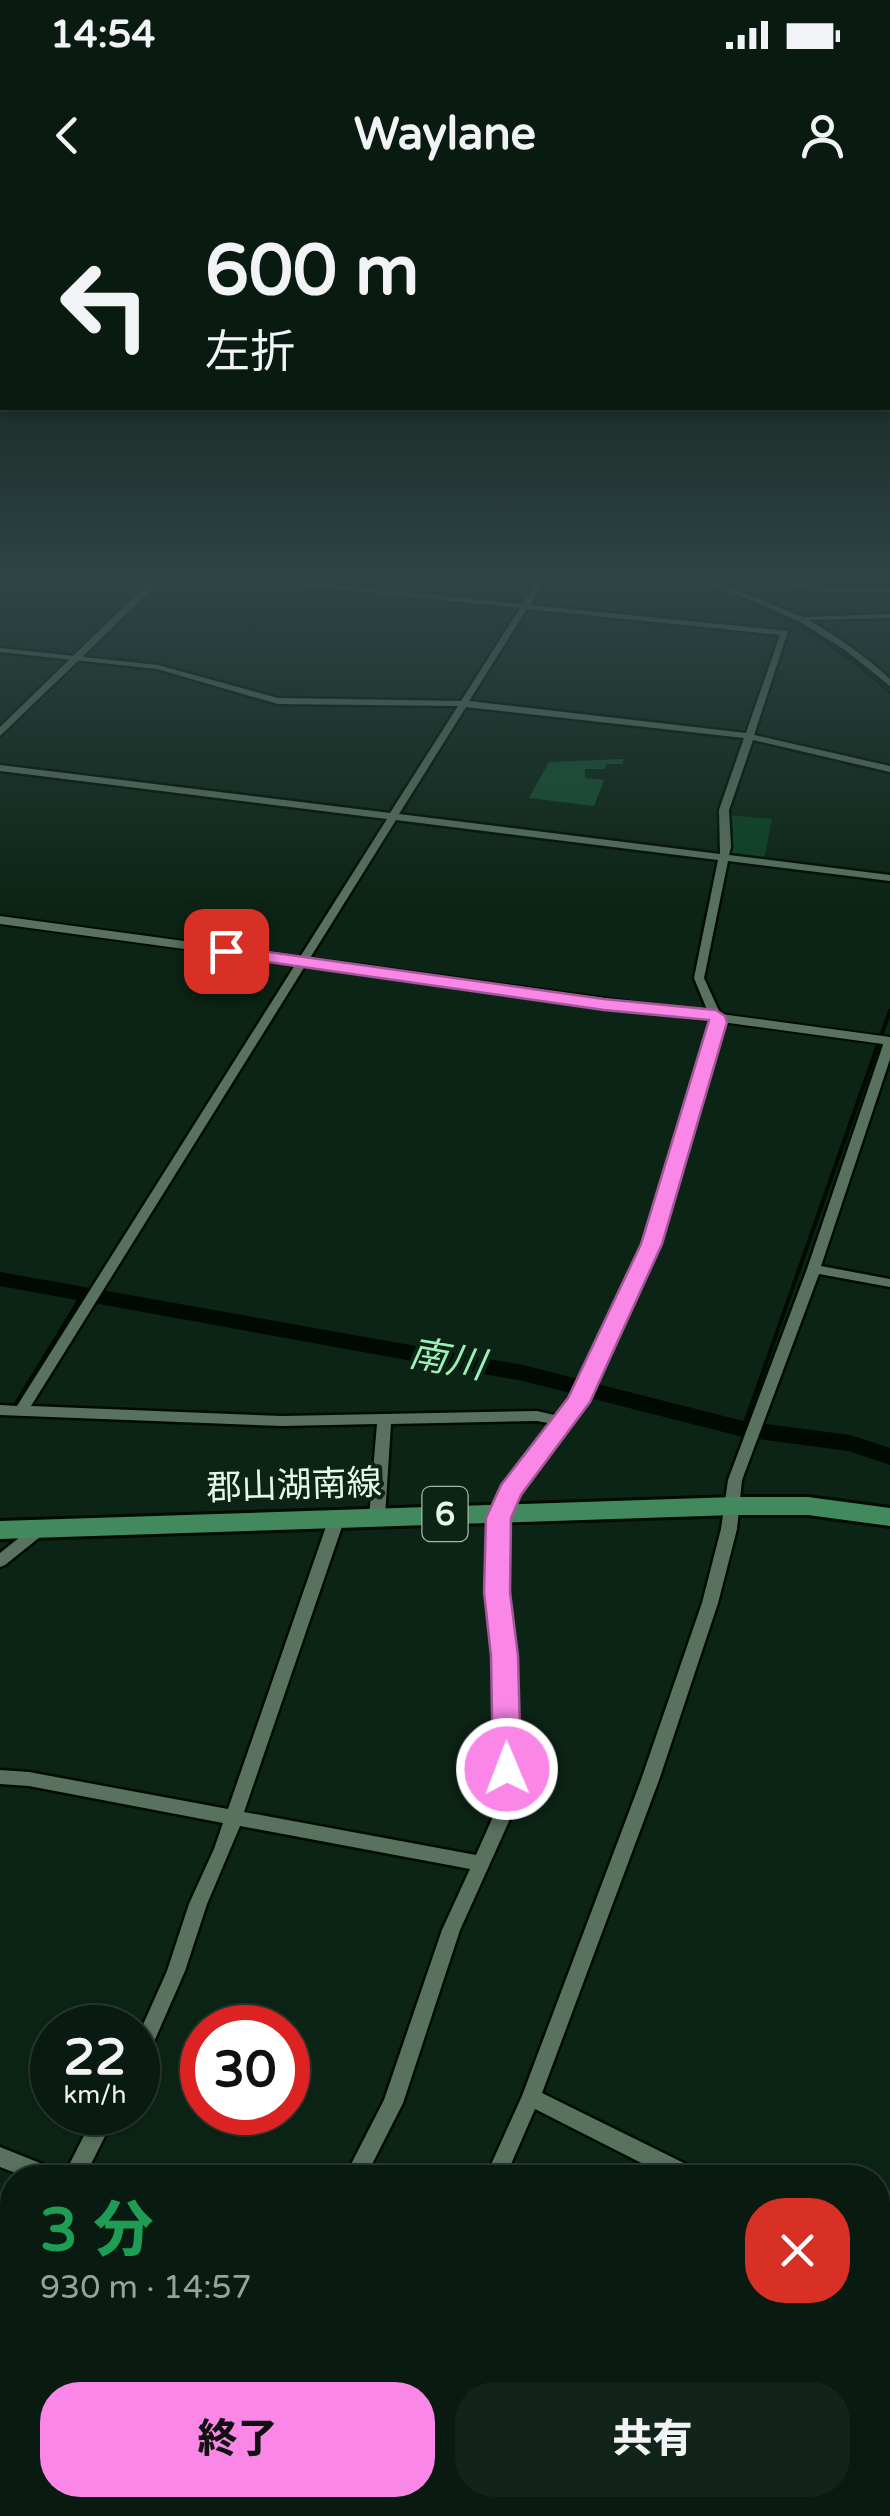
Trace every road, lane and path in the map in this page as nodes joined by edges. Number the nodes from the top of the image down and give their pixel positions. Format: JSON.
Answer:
{"nodes":[{"id":1,"x":44,"y":690,"type":"edge"},
{"id":2,"x":240,"y":690,"type":"edge"},
{"id":3,"x":472,"y":690,"type":"edge"},
{"id":4,"x":766,"y":690,"type":"edge"},
{"id":5,"x":463,"y":704,"type":"junction"},
{"id":6,"x":0,"y":733,"type":"edge"},
{"id":7,"x":750,"y":736,"type":"junction"},
{"id":8,"x":0,"y":768,"type":"edge"},
{"id":9,"x":890,"y":769,"type":"edge"},
{"id":10,"x":392,"y":816,"type":"junction"},
{"id":11,"x":724,"y":857,"type":"junction"},
{"id":12,"x":890,"y":878,"type":"edge"},
{"id":13,"x":0,"y":920,"type":"edge"},
{"id":14,"x":301,"y":962,"type":"junction"},
{"id":15,"x":716,"y":1016,"type":"junction"},
{"id":16,"x":890,"y":1042,"type":"edge"},
{"id":17,"x":814,"y":1269,"type":"junction"},
{"id":18,"x":890,"y":1284,"type":"edge"},
{"id":19,"x":0,"y":1410,"type":"edge"},
{"id":20,"x":20,"y":1412,"type":"junction"},
{"id":21,"x":384,"y":1419,"type":"junction"},
{"id":22,"x":565,"y":1422,"type":"junction"},
{"id":23,"x":734,"y":1506,"type":"junction"},
{"id":24,"x":502,"y":1512,"type":"junction"},
{"id":25,"x":377,"y":1517,"type":"junction"},
{"id":26,"x":890,"y":1517,"type":"edge"},
{"id":27,"x":337,"y":1518,"type":"junction"},
{"id":28,"x":40,"y":1529,"type":"junction"},
{"id":29,"x":0,"y":1530,"type":"edge"},
{"id":30,"x":0,"y":1560,"type":"edge"},
{"id":31,"x":0,"y":1777,"type":"edge"},
{"id":32,"x":233,"y":1818,"type":"junction"},
{"id":33,"x":479,"y":1863,"type":"junction"},
{"id":34,"x":160,"y":2007,"type":"edge"},
{"id":35,"x":530,"y":2096,"type":"junction"},
{"id":36,"x":96,"y":2135,"type":"edge"},
{"id":37,"x":80,"y":2165,"type":"edge"},
{"id":38,"x":361,"y":2165,"type":"edge"},
{"id":39,"x":501,"y":2165,"type":"edge"},
{"id":40,"x":667,"y":2165,"type":"edge"}],
"edges":[{"from":1,"to":6,"type":"street"},
{"from":2,"to":5,"type":"street"},
{"from":3,"to":5,"type":"street"},
{"from":4,"to":7,"type":"street"},
{"from":5,"to":7,"type":"street"},
{"from":5,"to":10,"type":"street"},
{"from":7,"to":9,"type":"street"},
{"from":7,"to":11,"type":"street"},
{"from":8,"to":10,"type":"street"},
{"from":10,"to":11,"type":"street"},
{"from":10,"to":14,"type":"street"},
{"from":11,"to":12,"type":"street"},
{"from":11,"to":15,"type":"street"},
{"from":13,"to":14,"type":"street"},
{"from":14,"to":15,"type":"street"},
{"from":14,"to":20,"type":"street"},
{"from":15,"to":16,"type":"street"},
{"from":15,"to":22,"type":"street"},
{"from":16,"to":17,"type":"street"},
{"from":17,"to":18,"type":"street"},
{"from":17,"to":23,"type":"street"},
{"from":19,"to":20,"type":"street"},
{"from":20,"to":21,"type":"street"},
{"from":21,"to":22,"type":"street"},
{"from":21,"to":25,"type":"street"},
{"from":22,"to":24,"type":"street"},
{"from":23,"to":24,"type":"main road","name":"郡山湖南線","number":"6"},
{"from":23,"to":26,"type":"main road","name":"郡山湖南線","number":"6"},
{"from":23,"to":35,"type":"street"},
{"from":24,"to":25,"type":"main road","name":"郡山湖南線","number":"6"},
{"from":24,"to":33,"type":"street"},
{"from":25,"to":27,"type":"main road","name":"郡山湖南線","number":"6"},
{"from":27,"to":28,"type":"main road","name":"郡山湖南線","number":"6"},
{"from":27,"to":32,"type":"street"},
{"from":28,"to":29,"type":"main road","name":"郡山湖南線","number":"6"},
{"from":28,"to":30,"type":"street"},
{"from":31,"to":32,"type":"street"},
{"from":32,"to":33,"type":"street"},
{"from":32,"to":34,"type":"street"},
{"from":33,"to":38,"type":"street"},
{"from":35,"to":39,"type":"street"},
{"from":35,"to":40,"type":"street"},
{"from":36,"to":37,"type":"street"}]}
